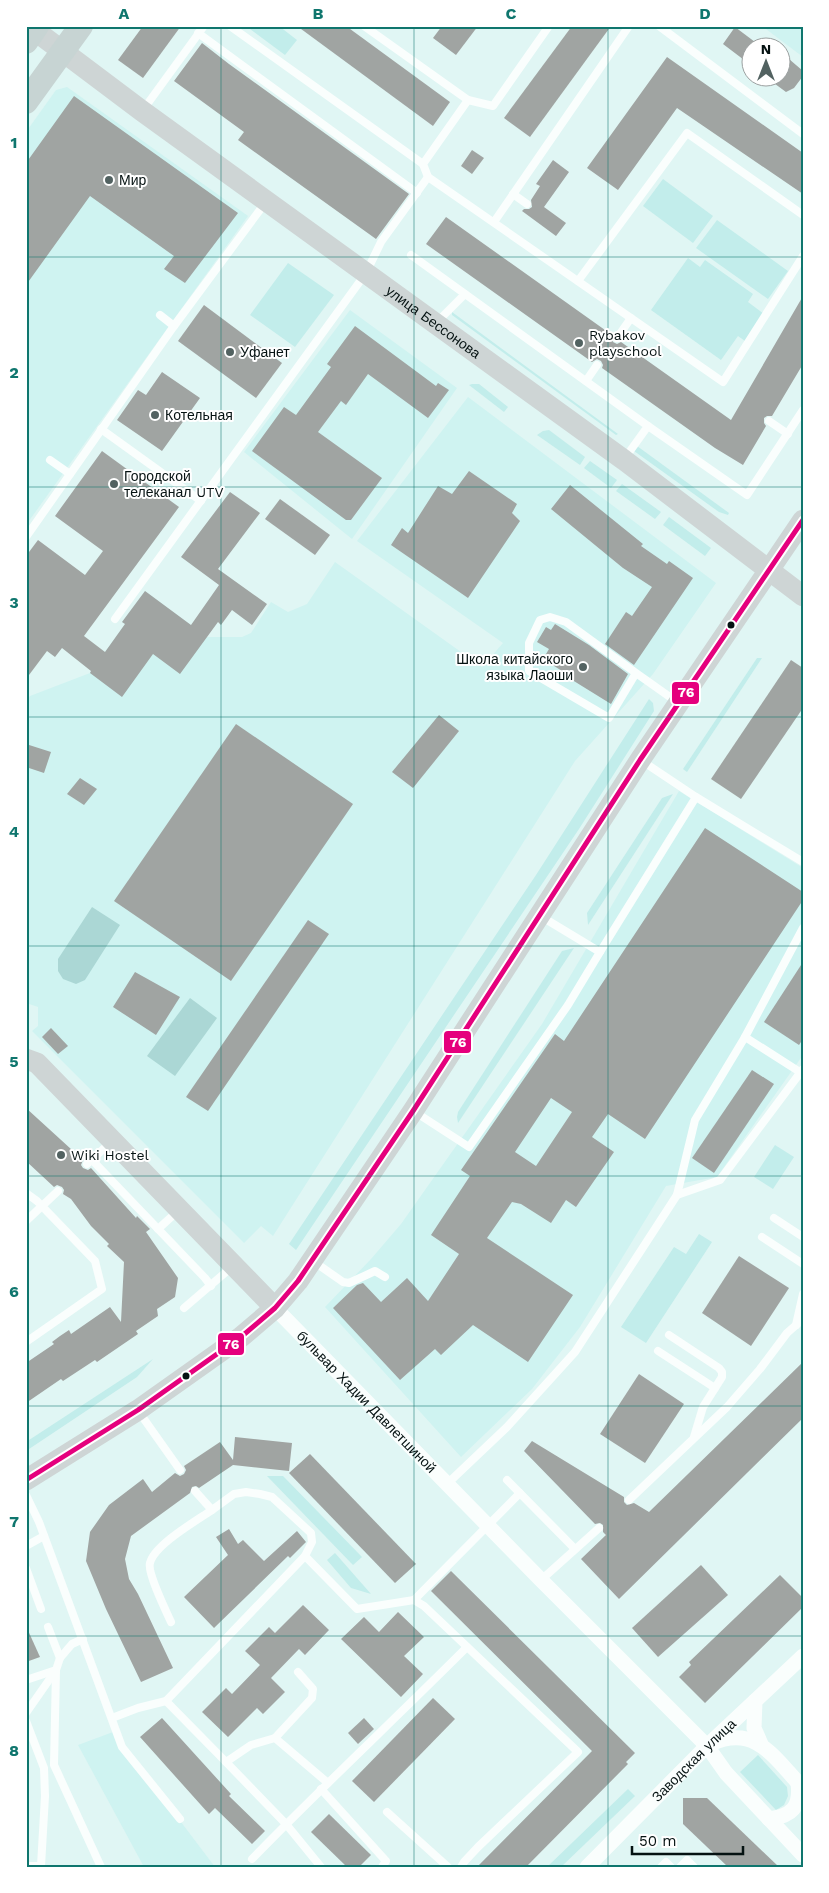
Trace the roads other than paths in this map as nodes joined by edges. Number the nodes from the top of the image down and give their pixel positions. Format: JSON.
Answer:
{"nodes":[{"id":1,"x":81,"y":26,"type":"edge"},
{"id":2,"x":204,"y":26,"type":"edge"},
{"id":3,"x":230,"y":26,"type":"edge"},
{"id":4,"x":364,"y":26,"type":"edge"},
{"id":5,"x":550,"y":26,"type":"edge"},
{"id":6,"x":629,"y":26,"type":"edge"},
{"id":7,"x":659,"y":26,"type":"edge"},
{"id":8,"x":32,"y":31,"type":"edge"},
{"id":9,"x":198,"y":33,"type":"junction"},
{"id":10,"x":63,"y":52,"type":"junction"},
{"id":11,"x":468,"y":100,"type":"junction"},
{"id":12,"x":26,"y":102,"type":"edge"},
{"id":13,"x":142,"y":111,"type":"junction"},
{"id":14,"x":803,"y":134,"type":"edge"},
{"id":15,"x":423,"y":164,"type":"junction"},
{"id":16,"x":428,"y":177,"type":"junction"},
{"id":17,"x":417,"y":192,"type":"junction"},
{"id":18,"x":513,"y":194,"type":"junction"},
{"id":19,"x":266,"y":202,"type":"junction"},
{"id":20,"x":527,"y":204,"type":"dead end"},
{"id":21,"x":803,"y":214,"type":"edge"},
{"id":22,"x":494,"y":222,"type":"junction"},
{"id":23,"x":411,"y":255,"type":"dead end"},
{"id":24,"x":803,"y":256,"type":"edge"},
{"id":25,"x":366,"y":273,"type":"junction"},
{"id":26,"x":578,"y":281,"type":"junction"},
{"id":27,"x":465,"y":294,"type":"junction"},
{"id":28,"x":160,"y":314,"type":"dead end"},
{"id":29,"x":631,"y":318,"type":"junction"},
{"id":30,"x":435,"y":324,"type":"junction"},
{"id":31,"x":174,"y":326,"type":"junction"},
{"id":32,"x":616,"y":338,"type":"dead end"},
{"id":33,"x":597,"y":365,"type":"dead end"},
{"id":34,"x":586,"y":381,"type":"junction"},
{"id":35,"x":803,"y":410,"type":"edge"},
{"id":36,"x":769,"y":421,"type":"dead end"},
{"id":37,"x":648,"y":426,"type":"junction"},
{"id":38,"x":101,"y":429,"type":"junction"},
{"id":39,"x":788,"y":434,"type":"junction"},
{"id":40,"x":50,"y":460,"type":"dead end"},
{"id":41,"x":624,"y":460,"type":"junction"},
{"id":42,"x":70,"y":474,"type":"junction"},
{"id":43,"x":201,"y":501,"type":"junction"},
{"id":44,"x":803,"y":520,"type":"edge"},
{"id":45,"x":26,"y":537,"type":"edge"},
{"id":46,"x":769,"y":569,"type":"junction"},
{"id":47,"x":803,"y":596,"type":"edge"},
{"id":48,"x":115,"y":619,"type":"dead end"},
{"id":49,"x":636,"y":673,"type":"junction"},
{"id":50,"x":679,"y":703,"type":"junction"},
{"id":51,"x":640,"y":760,"type":"junction"},
{"id":52,"x":696,"y":797,"type":"junction"},
{"id":53,"x":803,"y":862,"type":"edge"},
{"id":54,"x":540,"y":916,"type":"junction"},
{"id":55,"x":803,"y":928,"type":"edge"},
{"id":56,"x":600,"y":952,"type":"junction"},
{"id":57,"x":745,"y":1037,"type":"junction"},
{"id":58,"x":26,"y":1059,"type":"edge"},
{"id":59,"x":802,"y":1072,"type":"edge"},
{"id":60,"x":413,"y":1111,"type":"junction"},
{"id":61,"x":112,"y":1141,"type":"junction"},
{"id":62,"x":58,"y":1191,"type":"dead end"},
{"id":63,"x":26,"y":1193,"type":"edge"},
{"id":64,"x":677,"y":1195,"type":"junction"},
{"id":65,"x":43,"y":1207,"type":"junction"},
{"id":66,"x":179,"y":1210,"type":"junction"},
{"id":67,"x":774,"y":1218,"type":"dead end"},
{"id":68,"x":26,"y":1221,"type":"edge"},
{"id":69,"x":158,"y":1229,"type":"junction"},
{"id":70,"x":803,"y":1236,"type":"edge"},
{"id":71,"x":762,"y":1237,"type":"dead end"},
{"id":72,"x":313,"y":1261,"type":"junction"},
{"id":73,"x":803,"y":1264,"type":"edge"},
{"id":74,"x":233,"y":1266,"type":"junction"},
{"id":75,"x":385,"y":1277,"type":"dead end"},
{"id":76,"x":211,"y":1286,"type":"junction"},
{"id":77,"x":803,"y":1294,"type":"edge"},
{"id":78,"x":184,"y":1308,"type":"dead end"},
{"id":79,"x":275,"y":1308,"type":"junction"},
{"id":80,"x":803,"y":1319,"type":"edge"},
{"id":81,"x":796,"y":1325,"type":"junction"},
{"id":82,"x":669,"y":1334,"type":"dead end"},
{"id":83,"x":26,"y":1342,"type":"edge"},
{"id":84,"x":658,"y":1351,"type":"dead end"},
{"id":85,"x":715,"y":1388,"type":"junction"},
{"id":86,"x":138,"y":1410,"type":"junction"},
{"id":87,"x":694,"y":1438,"type":"junction"},
{"id":88,"x":180,"y":1470,"type":"dead end"},
{"id":89,"x":26,"y":1480,"type":"edge"},
{"id":90,"x":507,"y":1480,"type":"dead end"},
{"id":91,"x":447,"y":1484,"type":"junction"},
{"id":92,"x":195,"y":1491,"type":"dead end"},
{"id":93,"x":520,"y":1493,"type":"junction"},
{"id":94,"x":26,"y":1495,"type":"edge"},
{"id":95,"x":629,"y":1500,"type":"dead end"},
{"id":96,"x":212,"y":1510,"type":"junction"},
{"id":97,"x":489,"y":1526,"type":"junction"},
{"id":98,"x":599,"y":1528,"type":"dead end"},
{"id":99,"x":44,"y":1536,"type":"junction"},
{"id":100,"x":26,"y":1546,"type":"edge"},
{"id":101,"x":575,"y":1549,"type":"junction"},
{"id":102,"x":305,"y":1556,"type":"junction"},
{"id":103,"x":26,"y":1568,"type":"edge"},
{"id":104,"x":541,"y":1580,"type":"junction"},
{"id":105,"x":414,"y":1600,"type":"junction"},
{"id":106,"x":41,"y":1609,"type":"dead end"},
{"id":107,"x":170,"y":1622,"type":"dead end"},
{"id":108,"x":48,"y":1626,"type":"dead end"},
{"id":109,"x":83,"y":1639,"type":"junction"},
{"id":110,"x":467,"y":1647,"type":"junction"},
{"id":111,"x":803,"y":1656,"type":"edge"},
{"id":112,"x":60,"y":1658,"type":"junction"},
{"id":113,"x":56,"y":1670,"type":"junction"},
{"id":114,"x":298,"y":1672,"type":"dead end"},
{"id":115,"x":26,"y":1680,"type":"edge"},
{"id":116,"x":166,"y":1702,"type":"junction"},
{"id":117,"x":754,"y":1702,"type":"junction"},
{"id":118,"x":26,"y":1713,"type":"edge"},
{"id":119,"x":112,"y":1718,"type":"junction"},
{"id":120,"x":26,"y":1721,"type":"edge"},
{"id":121,"x":276,"y":1738,"type":"junction"},
{"id":122,"x":761,"y":1744,"type":"junction"},
{"id":123,"x":707,"y":1746,"type":"junction"},
{"id":124,"x":226,"y":1762,"type":"junction"},
{"id":125,"x":328,"y":1783,"type":"junction"},
{"id":126,"x":800,"y":1785,"type":"edge"},
{"id":127,"x":321,"y":1789,"type":"junction"},
{"id":128,"x":387,"y":1812,"type":"dead end"},
{"id":129,"x":769,"y":1818,"type":"junction"},
{"id":130,"x":180,"y":1819,"type":"dead end"},
{"id":131,"x":286,"y":1824,"type":"junction"},
{"id":132,"x":803,"y":1854,"type":"edge"},
{"id":133,"x":252,"y":1859,"type":"dead end"},
{"id":134,"x":26,"y":1866,"type":"edge"},
{"id":135,"x":100,"y":1867,"type":"edge"},
{"id":136,"x":321,"y":1867,"type":"edge"},
{"id":137,"x":382,"y":1867,"type":"edge"},
{"id":138,"x":448,"y":1867,"type":"edge"},
{"id":139,"x":461,"y":1867,"type":"edge"},
{"id":140,"x":587,"y":1867,"type":"edge"},
{"id":141,"x":661,"y":1867,"type":"edge"},
{"id":142,"x":671,"y":1867,"type":"edge"},
{"id":143,"x":680,"y":1867,"type":"edge"},
{"id":144,"x":694,"y":1867,"type":"edge"}],
"edges":[{"from":1,"to":10,"type":"main road"},
{"from":2,"to":9,"type":"lane"},
{"from":3,"to":15,"type":"lane"},
{"from":4,"to":11,"type":"lane"},
{"from":5,"to":11,"type":"lane"},
{"from":6,"to":18,"type":"lane"},
{"from":7,"to":14,"type":"lane"},
{"from":8,"to":10,"type":"street","name":"улица Бессонова"},
{"from":9,"to":13,"type":"lane"},
{"from":9,"to":17,"type":"lane"},
{"from":10,"to":12,"type":"main road"},
{"from":10,"to":13,"type":"street","name":"улица Бессонова"},
{"from":11,"to":15,"type":"lane"},
{"from":13,"to":19,"type":"street","name":"улица Бессонова"},
{"from":15,"to":16,"type":"lane"},
{"from":16,"to":17,"type":"lane"},
{"from":16,"to":22,"type":"lane"},
{"from":17,"to":25,"type":"lane"},
{"from":18,"to":20,"type":"lane"},
{"from":18,"to":22,"type":"lane"},
{"from":19,"to":25,"type":"street","name":"улица Бессонова"},
{"from":19,"to":31,"type":"lane"},
{"from":21,"to":26,"type":"lane"},
{"from":22,"to":26,"type":"lane"},
{"from":23,"to":27,"type":"lane"},
{"from":24,"to":29,"type":"lane"},
{"from":25,"to":30,"type":"street","name":"улица Бессонова"},
{"from":25,"to":43,"type":"lane"},
{"from":26,"to":29,"type":"lane"},
{"from":27,"to":30,"type":"lane"},
{"from":27,"to":34,"type":"lane"},
{"from":28,"to":31,"type":"lane"},
{"from":29,"to":32,"type":"lane"},
{"from":30,"to":41,"type":"street","name":"улица Бессонова"},
{"from":31,"to":38,"type":"lane"},
{"from":33,"to":34,"type":"lane"},
{"from":34,"to":37,"type":"lane"},
{"from":35,"to":39,"type":"lane"},
{"from":36,"to":39,"type":"lane"},
{"from":37,"to":39,"type":"lane"},
{"from":37,"to":41,"type":"lane"},
{"from":38,"to":42,"type":"lane"},
{"from":38,"to":43,"type":"lane"},
{"from":40,"to":42,"type":"lane"},
{"from":41,"to":46,"type":"street","name":"улица Бессонова"},
{"from":42,"to":45,"type":"lane"},
{"from":43,"to":48,"type":"lane"},
{"from":44,"to":46,"type":"street"},
{"from":46,"to":47,"type":"street","name":"улица Бессонова"},
{"from":46,"to":50,"type":"street"},
{"from":49,"to":49,"type":"lane"},
{"from":49,"to":50,"type":"lane"},
{"from":50,"to":51,"type":"street"},
{"from":51,"to":52,"type":"lane"},
{"from":51,"to":54,"type":"street"},
{"from":52,"to":53,"type":"lane"},
{"from":52,"to":56,"type":"lane"},
{"from":54,"to":56,"type":"lane"},
{"from":54,"to":60,"type":"street"},
{"from":55,"to":57,"type":"lane"},
{"from":56,"to":60,"type":"lane"},
{"from":57,"to":59,"type":"lane"},
{"from":57,"to":64,"type":"lane"},
{"from":58,"to":61,"type":"street","name":"бульвар Хадии Давлетшиной"},
{"from":59,"to":64,"type":"lane"},
{"from":60,"to":72,"type":"street"},
{"from":61,"to":66,"type":"street","name":"бульвар Хадии Давлетшиной"},
{"from":61,"to":69,"type":"lane"},
{"from":62,"to":65,"type":"lane"},
{"from":63,"to":65,"type":"lane"},
{"from":64,"to":91,"type":"lane"},
{"from":65,"to":68,"type":"lane"},
{"from":65,"to":83,"type":"lane"},
{"from":66,"to":69,"type":"lane"},
{"from":66,"to":74,"type":"street","name":"бульвар Хадии Давлетшиной"},
{"from":67,"to":70,"type":"lane"},
{"from":69,"to":76,"type":"lane"},
{"from":71,"to":73,"type":"lane"},
{"from":72,"to":75,"type":"lane"},
{"from":72,"to":79,"type":"street"},
{"from":74,"to":76,"type":"lane"},
{"from":74,"to":79,"type":"street","name":"бульвар Хадии Давлетшиной"},
{"from":76,"to":78,"type":"lane"},
{"from":77,"to":81,"type":"lane"},
{"from":79,"to":86,"type":"street"},
{"from":79,"to":91,"type":"street","name":"бульвар Хадии Давлетшиной"},
{"from":80,"to":81,"type":"lane"},
{"from":81,"to":87,"type":"lane"},
{"from":82,"to":85,"type":"lane"},
{"from":84,"to":85,"type":"lane"},
{"from":85,"to":87,"type":"lane"},
{"from":86,"to":88,"type":"lane"},
{"from":86,"to":89,"type":"street"},
{"from":87,"to":95,"type":"lane"},
{"from":90,"to":93,"type":"lane"},
{"from":91,"to":97,"type":"street","name":"бульвар Хадии Давлетшиной"},
{"from":92,"to":96,"type":"lane"},
{"from":93,"to":97,"type":"lane"},
{"from":93,"to":101,"type":"lane"},
{"from":94,"to":99,"type":"lane"},
{"from":96,"to":102,"type":"lane"},
{"from":96,"to":107,"type":"lane"},
{"from":97,"to":104,"type":"street","name":"бульвар Хадии Давлетшиной"},
{"from":97,"to":105,"type":"lane"},
{"from":98,"to":101,"type":"lane"},
{"from":99,"to":100,"type":"lane"},
{"from":99,"to":109,"type":"lane"},
{"from":101,"to":104,"type":"lane"},
{"from":102,"to":105,"type":"lane"},
{"from":102,"to":116,"type":"lane"},
{"from":103,"to":106,"type":"lane"},
{"from":104,"to":123,"type":"street","name":"бульвар Хадии Давлетшиной"},
{"from":105,"to":110,"type":"lane"},
{"from":108,"to":112,"type":"lane"},
{"from":109,"to":112,"type":"lane"},
{"from":109,"to":119,"type":"lane"},
{"from":110,"to":125,"type":"lane"},
{"from":110,"to":139,"type":"lane"},
{"from":111,"to":117,"type":"street","name":"Заводская улица"},
{"from":112,"to":113,"type":"lane"},
{"from":113,"to":115,"type":"lane"},
{"from":113,"to":118,"type":"lane"},
{"from":113,"to":135,"type":"lane"},
{"from":114,"to":121,"type":"lane"},
{"from":116,"to":119,"type":"lane"},
{"from":116,"to":124,"type":"lane"},
{"from":117,"to":122,"type":"street"},
{"from":117,"to":123,"type":"street","name":"Заводская улица"},
{"from":119,"to":130,"type":"lane"},
{"from":120,"to":134,"type":"lane"},
{"from":121,"to":124,"type":"lane"},
{"from":121,"to":125,"type":"lane"},
{"from":122,"to":123,"type":"street"},
{"from":122,"to":126,"type":"street"},
{"from":123,"to":129,"type":"street","name":"бульвар Хадии Давлетшиной"},
{"from":123,"to":140,"type":"street","name":"Заводская улица"},
{"from":124,"to":131,"type":"lane"},
{"from":125,"to":127,"type":"lane"},
{"from":126,"to":129,"type":"street"},
{"from":127,"to":131,"type":"lane"},
{"from":127,"to":137,"type":"lane"},
{"from":128,"to":138,"type":"lane"},
{"from":129,"to":132,"type":"street","name":"бульвар Хадии Давлетшиной"},
{"from":131,"to":133,"type":"lane"},
{"from":131,"to":136,"type":"lane"},
{"from":141,"to":142,"type":"lane"},
{"from":143,"to":144,"type":"lane"}]}
